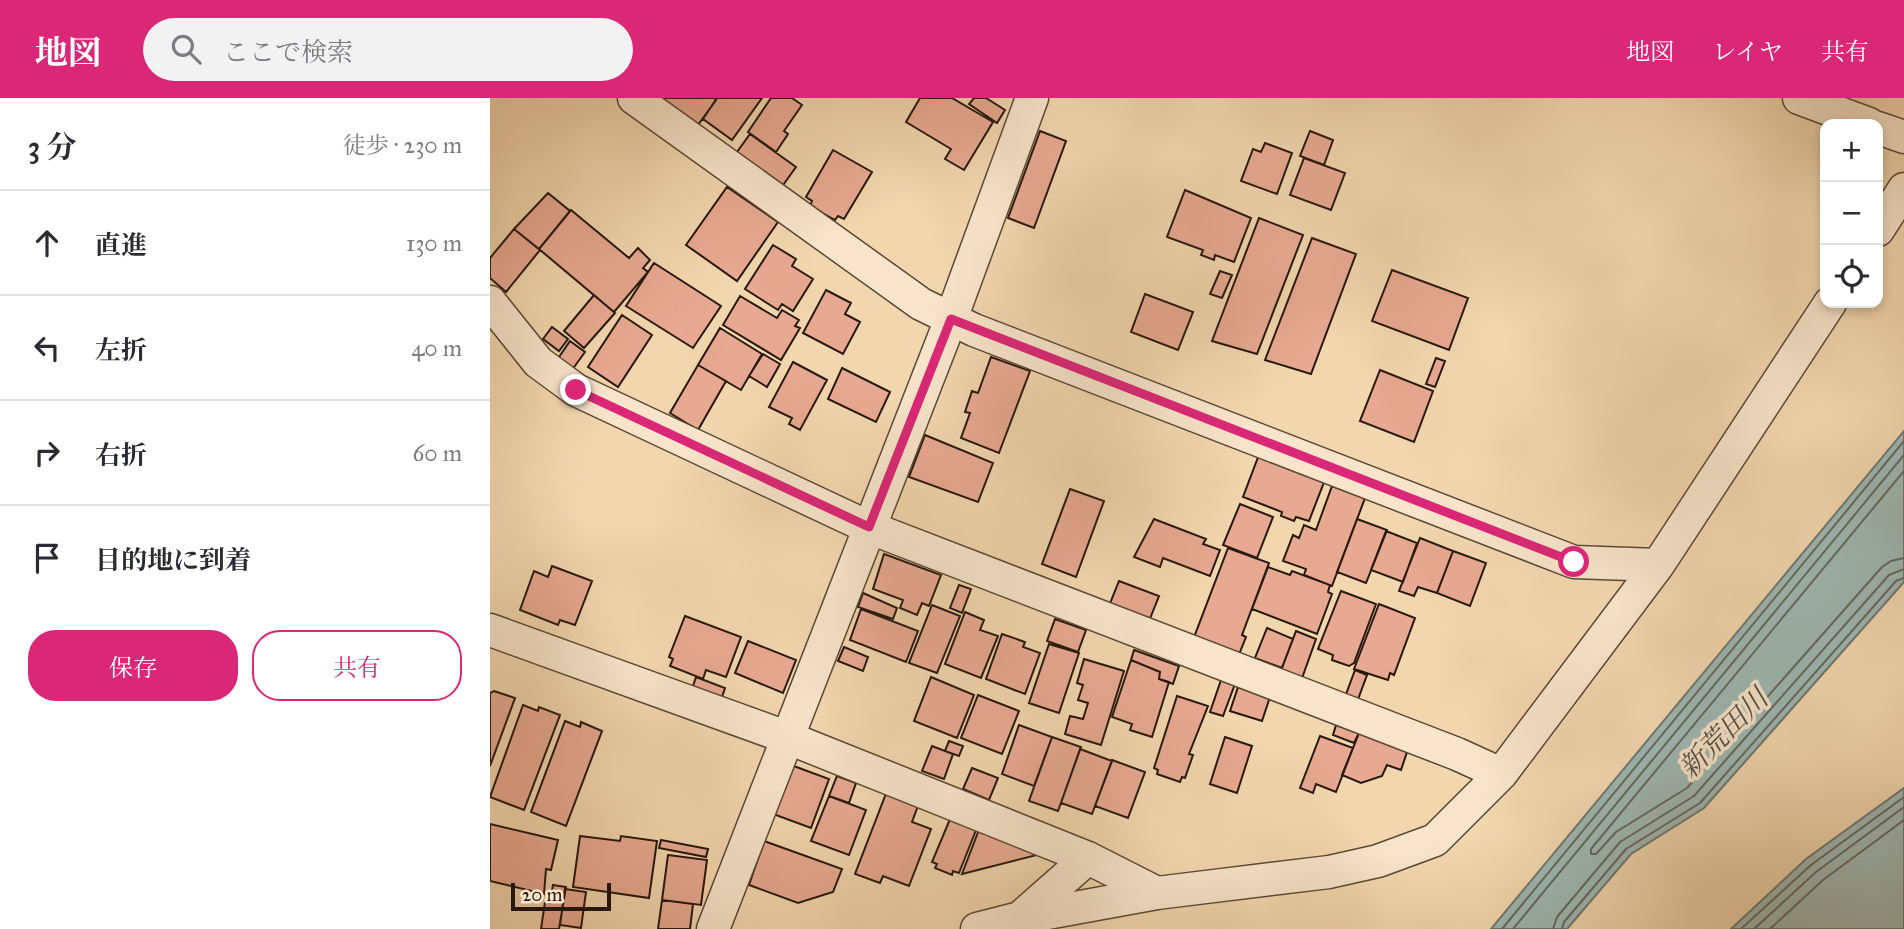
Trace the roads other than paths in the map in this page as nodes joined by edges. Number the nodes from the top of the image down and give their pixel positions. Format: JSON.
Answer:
{"nodes":[{"id":1,"x":634,"y":98,"type":"edge"},
{"id":2,"x":1032,"y":98,"type":"edge"},
{"id":3,"x":1799,"y":98,"type":"edge"},
{"id":4,"x":1856,"y":119,"type":"edge"},
{"id":5,"x":1883,"y":130,"type":"edge"},
{"id":6,"x":1904,"y":137,"type":"edge"},
{"id":7,"x":1904,"y":189,"type":"edge"},
{"id":8,"x":1883,"y":222,"type":"edge"},
{"id":9,"x":490,"y":302,"type":"edge"},
{"id":10,"x":1827,"y":308,"type":"edge"},
{"id":11,"x":951,"y":319,"type":"junction"},
{"id":12,"x":869,"y":527,"type":"junction"},
{"id":13,"x":1658,"y":565,"type":"junction"},
{"id":14,"x":490,"y":630,"type":"edge"},
{"id":15,"x":786,"y":737,"type":"junction"},
{"id":16,"x":1501,"y":774,"type":"junction"},
{"id":17,"x":1088,"y":858,"type":"junction"},
{"id":18,"x":1157,"y":893,"type":"junction"},
{"id":19,"x":1020,"y":918,"type":"junction"},
{"id":20,"x":713,"y":929,"type":"edge"},
{"id":21,"x":977,"y":929,"type":"edge"}],
"edges":[{"from":1,"to":11,"type":"street"},
{"from":2,"to":11,"type":"street"},
{"from":3,"to":4,"type":"street"},
{"from":5,"to":6,"type":"street"},
{"from":7,"to":8,"type":"street"},
{"from":9,"to":12,"type":"street"},
{"from":10,"to":13,"type":"street"},
{"from":11,"to":12,"type":"street"},
{"from":11,"to":13,"type":"street"},
{"from":12,"to":15,"type":"street"},
{"from":12,"to":16,"type":"street"},
{"from":13,"to":16,"type":"street"},
{"from":14,"to":15,"type":"street"},
{"from":15,"to":17,"type":"street"},
{"from":15,"to":20,"type":"street"},
{"from":16,"to":18,"type":"street"},
{"from":17,"to":18,"type":"street"},
{"from":17,"to":19,"type":"street"},
{"from":18,"to":19,"type":"street"},
{"from":19,"to":21,"type":"street"}]}
